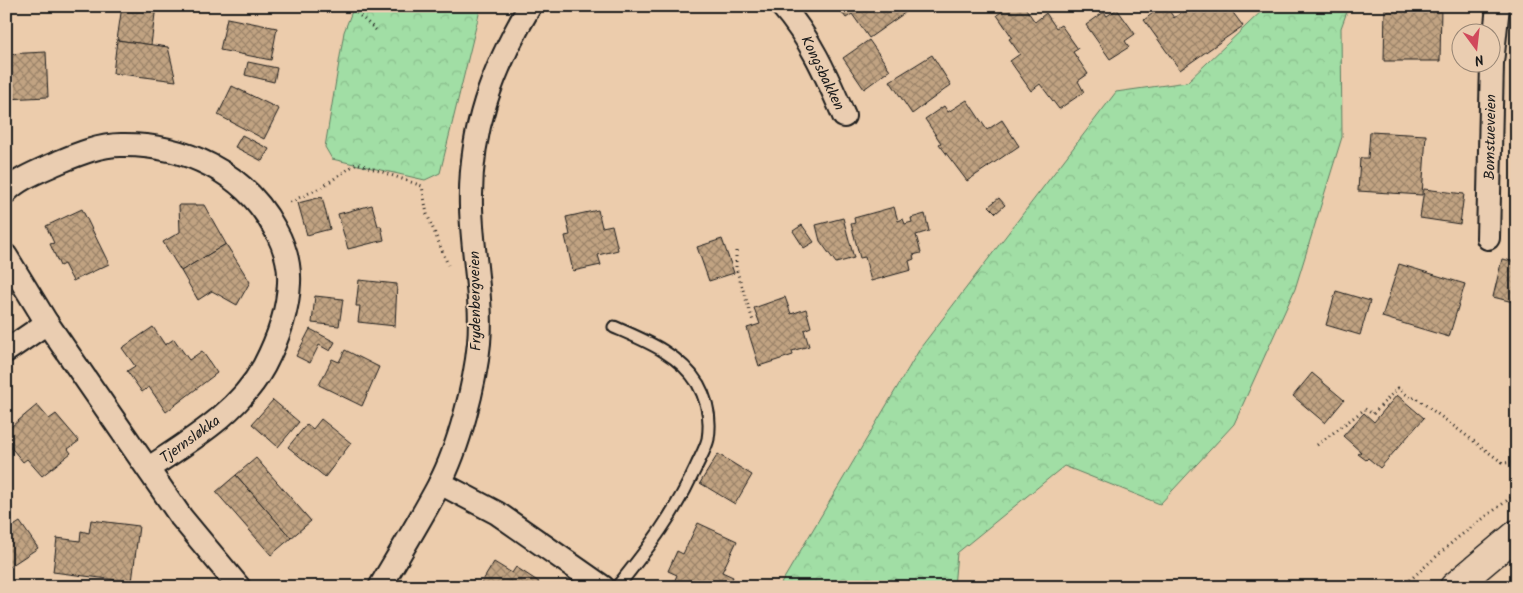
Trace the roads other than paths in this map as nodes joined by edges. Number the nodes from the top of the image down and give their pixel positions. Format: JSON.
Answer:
{"nodes":[{"id":1,"x":530,"y":6,"type":"edge"},
{"id":2,"x":782,"y":6,"type":"edge"},
{"id":3,"x":1498,"y":6,"type":"edge"},
{"id":4,"x":844,"y":116,"type":"dead end"},
{"id":5,"x":6,"y":192,"type":"edge"},
{"id":6,"x":1488,"y":238,"type":"dead end"},
{"id":7,"x":6,"y":256,"type":"edge"},
{"id":8,"x":47,"y":324,"type":"junction"},
{"id":9,"x":614,"y":327,"type":"dead end"},
{"id":10,"x":6,"y":351,"type":"edge"},
{"id":11,"x":149,"y":468,"type":"junction"},
{"id":12,"x":440,"y":483,"type":"junction"},
{"id":13,"x":1517,"y":534,"type":"edge"},
{"id":14,"x":239,"y":587,"type":"edge"},
{"id":15,"x":380,"y":587,"type":"edge"},
{"id":16,"x":603,"y":587,"type":"edge"},
{"id":17,"x":617,"y":587,"type":"edge"},
{"id":18,"x":1454,"y":587,"type":"edge"}],
"edges":[{"from":1,"to":12,"type":"street","name":"Frydenbergveien"},
{"from":2,"to":4,"type":"street","name":"Kongsbakken"},
{"from":3,"to":6,"type":"street","name":"Bomstueveien"},
{"from":5,"to":11,"type":"street","name":"Tjernsløkka"},
{"from":7,"to":8,"type":"street","name":"Tjernsløkka"},
{"from":8,"to":10,"type":"street"},
{"from":8,"to":11,"type":"street","name":"Tjernsløkka"},
{"from":9,"to":17,"type":"lane"},
{"from":11,"to":14,"type":"street","name":"Tjernsløkka"},
{"from":12,"to":15,"type":"street","name":"Frydenbergveien"},
{"from":12,"to":16,"type":"street"},
{"from":13,"to":18,"type":"main road"}]}
